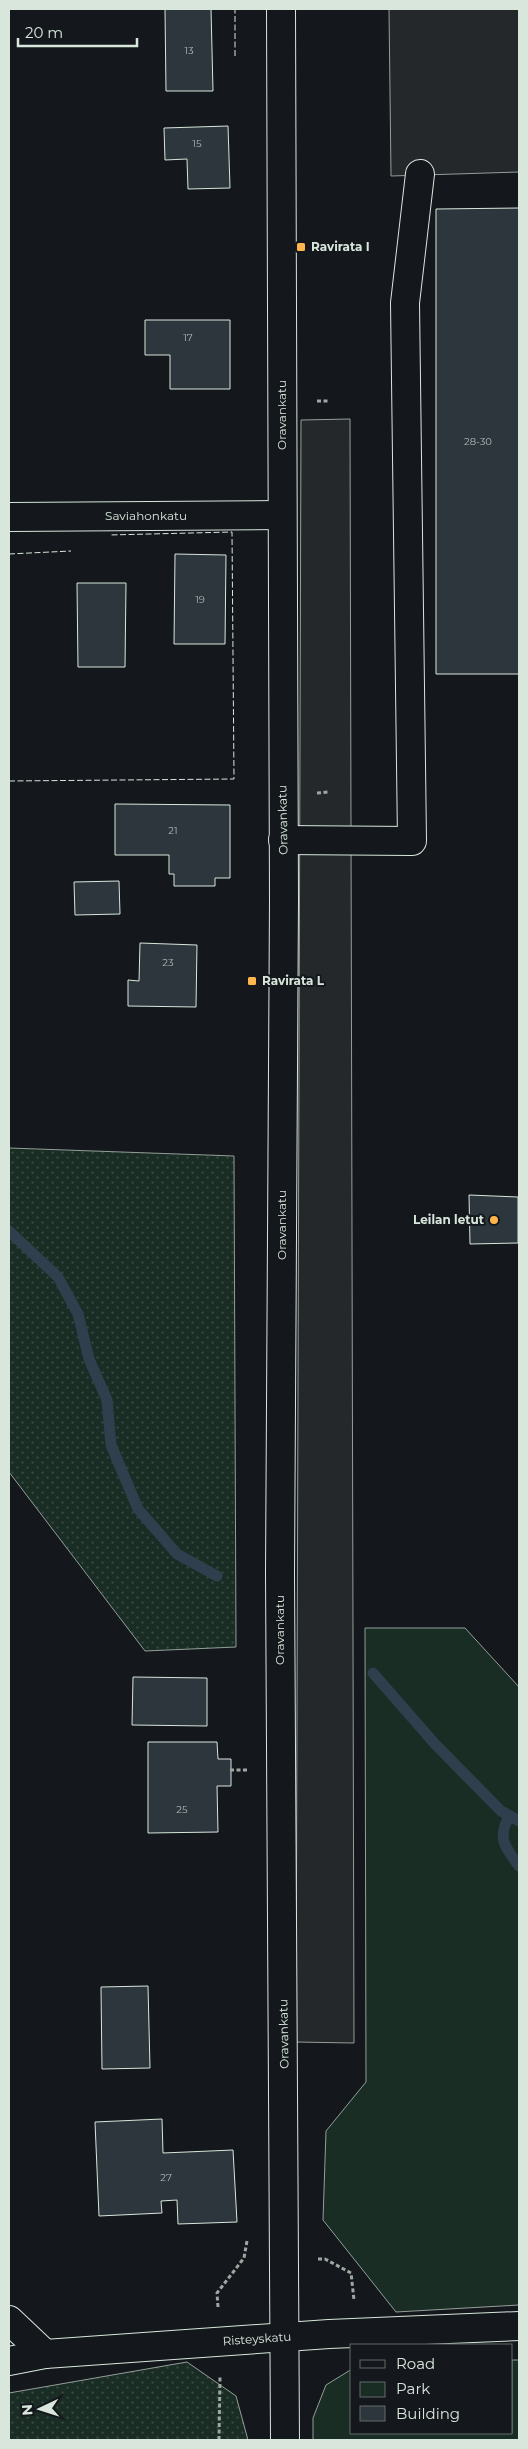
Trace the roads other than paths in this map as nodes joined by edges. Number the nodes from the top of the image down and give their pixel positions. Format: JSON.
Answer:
{"nodes":[{"id":1,"x":281,"y":9,"type":"edge"},
{"id":2,"x":420,"y":174,"type":"dead end"},
{"id":3,"x":282,"y":515,"type":"junction"},
{"id":4,"x":9,"y":517,"type":"edge"},
{"id":5,"x":283,"y":840,"type":"junction"},
{"id":6,"x":9,"y":2320,"type":"edge"},
{"id":7,"x":519,"y":2326,"type":"edge"},
{"id":8,"x":286,"y":2337,"type":"junction"},
{"id":9,"x":45,"y":2354,"type":"junction"},
{"id":10,"x":9,"y":2361,"type":"edge"},
{"id":11,"x":285,"y":2440,"type":"edge"}],
"edges":[{"from":1,"to":3,"type":"street","name":"Oravankatu"},
{"from":2,"to":5,"type":"street"},
{"from":3,"to":4,"type":"street","name":"Saviahonkatu"},
{"from":3,"to":5,"type":"street","name":"Oravankatu"},
{"from":5,"to":8,"type":"street","name":"Oravankatu"},
{"from":6,"to":9,"type":"street"},
{"from":7,"to":8,"type":"street","name":"Risteyskatu"},
{"from":8,"to":9,"type":"street","name":"Risteyskatu"},
{"from":8,"to":11,"type":"street","name":"Oravankatu"},
{"from":9,"to":10,"type":"street","name":"Risteyskatu"}]}
